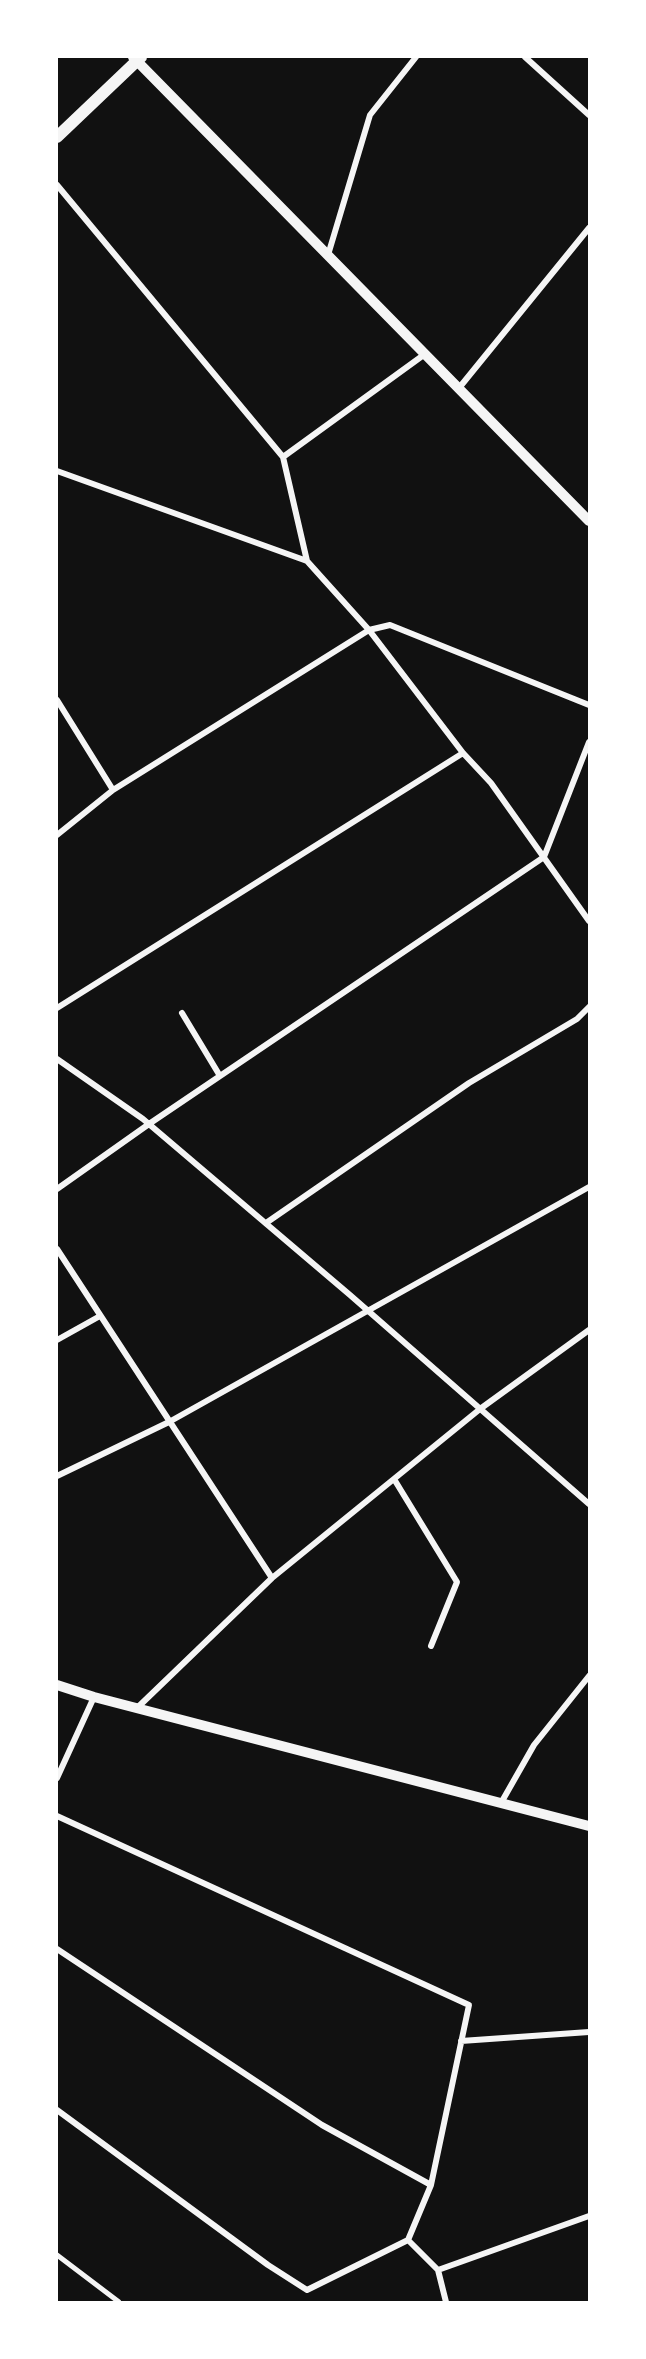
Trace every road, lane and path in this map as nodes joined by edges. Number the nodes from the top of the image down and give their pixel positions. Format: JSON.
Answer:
{"nodes":[{"id":1,"x":416,"y":57,"type":"edge"},
{"id":2,"x":525,"y":57,"type":"edge"},
{"id":3,"x":137,"y":58,"type":"edge"},
{"id":4,"x":589,"y":115,"type":"edge"},
{"id":5,"x":57,"y":137,"type":"edge"},
{"id":6,"x":57,"y":185,"type":"edge"},
{"id":7,"x":589,"y":228,"type":"edge"},
{"id":8,"x":328,"y":255,"type":"junction"},
{"id":9,"x":424,"y":354,"type":"junction"},
{"id":10,"x":459,"y":388,"type":"junction"},
{"id":11,"x":283,"y":457,"type":"junction"},
{"id":12,"x":57,"y":471,"type":"edge"},
{"id":13,"x":589,"y":521,"type":"edge"},
{"id":14,"x":307,"y":561,"type":"junction"},
{"id":15,"x":369,"y":630,"type":"junction"},
{"id":16,"x":57,"y":700,"type":"edge"},
{"id":17,"x":589,"y":705,"type":"edge"},
{"id":18,"x":589,"y":742,"type":"edge"},
{"id":19,"x":463,"y":753,"type":"junction"},
{"id":20,"x":113,"y":790,"type":"junction"},
{"id":21,"x":57,"y":835,"type":"edge"},
{"id":22,"x":544,"y":857,"type":"junction"},
{"id":23,"x":589,"y":921,"type":"edge"},
{"id":24,"x":589,"y":1007,"type":"edge"},
{"id":25,"x":57,"y":1008,"type":"edge"},
{"id":26,"x":182,"y":1013,"type":"dead end"},
{"id":27,"x":57,"y":1059,"type":"edge"},
{"id":28,"x":220,"y":1076,"type":"junction"},
{"id":29,"x":149,"y":1124,"type":"junction"},
{"id":30,"x":589,"y":1186,"type":"edge"},
{"id":31,"x":57,"y":1189,"type":"edge"},
{"id":32,"x":266,"y":1223,"type":"junction"},
{"id":33,"x":57,"y":1249,"type":"edge"},
{"id":34,"x":368,"y":1310,"type":"junction"},
{"id":35,"x":100,"y":1316,"type":"junction"},
{"id":36,"x":589,"y":1330,"type":"edge"},
{"id":37,"x":57,"y":1340,"type":"edge"},
{"id":38,"x":480,"y":1409,"type":"junction"},
{"id":39,"x":169,"y":1422,"type":"junction"},
{"id":40,"x":57,"y":1476,"type":"edge"},
{"id":41,"x":394,"y":1479,"type":"junction"},
{"id":42,"x":589,"y":1504,"type":"edge"},
{"id":43,"x":272,"y":1578,"type":"junction"},
{"id":44,"x":431,"y":1646,"type":"dead end"},
{"id":45,"x":589,"y":1676,"type":"edge"},
{"id":46,"x":57,"y":1685,"type":"edge"},
{"id":47,"x":94,"y":1697,"type":"junction"},
{"id":48,"x":136,"y":1708,"type":"junction"},
{"id":49,"x":57,"y":1778,"type":"edge"},
{"id":50,"x":501,"y":1803,"type":"junction"},
{"id":51,"x":57,"y":1816,"type":"edge"},
{"id":52,"x":589,"y":1826,"type":"edge"},
{"id":53,"x":57,"y":1949,"type":"edge"},
{"id":54,"x":589,"y":2032,"type":"edge"},
{"id":55,"x":461,"y":2041,"type":"junction"},
{"id":56,"x":57,"y":2110,"type":"edge"},
{"id":57,"x":431,"y":2185,"type":"junction"},
{"id":58,"x":589,"y":2216,"type":"edge"},
{"id":59,"x":408,"y":2240,"type":"junction"},
{"id":60,"x":57,"y":2255,"type":"edge"},
{"id":61,"x":438,"y":2271,"type":"junction"},
{"id":62,"x":119,"y":2302,"type":"edge"},
{"id":63,"x":446,"y":2302,"type":"edge"}],
"edges":[{"from":1,"to":8,"type":"street"},
{"from":2,"to":4,"type":"street"},
{"from":3,"to":5,"type":"main road"},
{"from":3,"to":8,"type":"street"},
{"from":6,"to":11,"type":"street"},
{"from":7,"to":10,"type":"street"},
{"from":8,"to":9,"type":"street"},
{"from":9,"to":10,"type":"street"},
{"from":9,"to":11,"type":"street"},
{"from":10,"to":13,"type":"street"},
{"from":11,"to":14,"type":"street"},
{"from":12,"to":14,"type":"street"},
{"from":14,"to":15,"type":"street"},
{"from":15,"to":17,"type":"street"},
{"from":15,"to":19,"type":"street"},
{"from":15,"to":20,"type":"street"},
{"from":16,"to":20,"type":"street"},
{"from":18,"to":22,"type":"street"},
{"from":19,"to":22,"type":"street"},
{"from":19,"to":25,"type":"street"},
{"from":20,"to":21,"type":"street"},
{"from":22,"to":23,"type":"street"},
{"from":22,"to":28,"type":"street"},
{"from":24,"to":32,"type":"street"},
{"from":26,"to":28,"type":"street"},
{"from":27,"to":29,"type":"street"},
{"from":28,"to":29,"type":"street"},
{"from":29,"to":31,"type":"street"},
{"from":29,"to":32,"type":"street"},
{"from":30,"to":34,"type":"street"},
{"from":32,"to":34,"type":"street"},
{"from":33,"to":35,"type":"street"},
{"from":34,"to":38,"type":"street"},
{"from":34,"to":39,"type":"street"},
{"from":35,"to":37,"type":"street"},
{"from":35,"to":39,"type":"street"},
{"from":36,"to":38,"type":"street"},
{"from":38,"to":41,"type":"street"},
{"from":38,"to":42,"type":"street"},
{"from":39,"to":40,"type":"street"},
{"from":39,"to":43,"type":"street"},
{"from":41,"to":43,"type":"street"},
{"from":41,"to":44,"type":"street"},
{"from":43,"to":48,"type":"street"},
{"from":45,"to":50,"type":"street"},
{"from":46,"to":47,"type":"street"},
{"from":47,"to":48,"type":"street"},
{"from":47,"to":49,"type":"street"},
{"from":48,"to":50,"type":"street"},
{"from":50,"to":52,"type":"street"},
{"from":51,"to":55,"type":"street"},
{"from":53,"to":57,"type":"street"},
{"from":54,"to":55,"type":"street"},
{"from":55,"to":57,"type":"street"},
{"from":56,"to":59,"type":"street"},
{"from":57,"to":59,"type":"street"},
{"from":58,"to":61,"type":"street"},
{"from":59,"to":61,"type":"street"},
{"from":60,"to":62,"type":"street"},
{"from":61,"to":63,"type":"street"}]}
